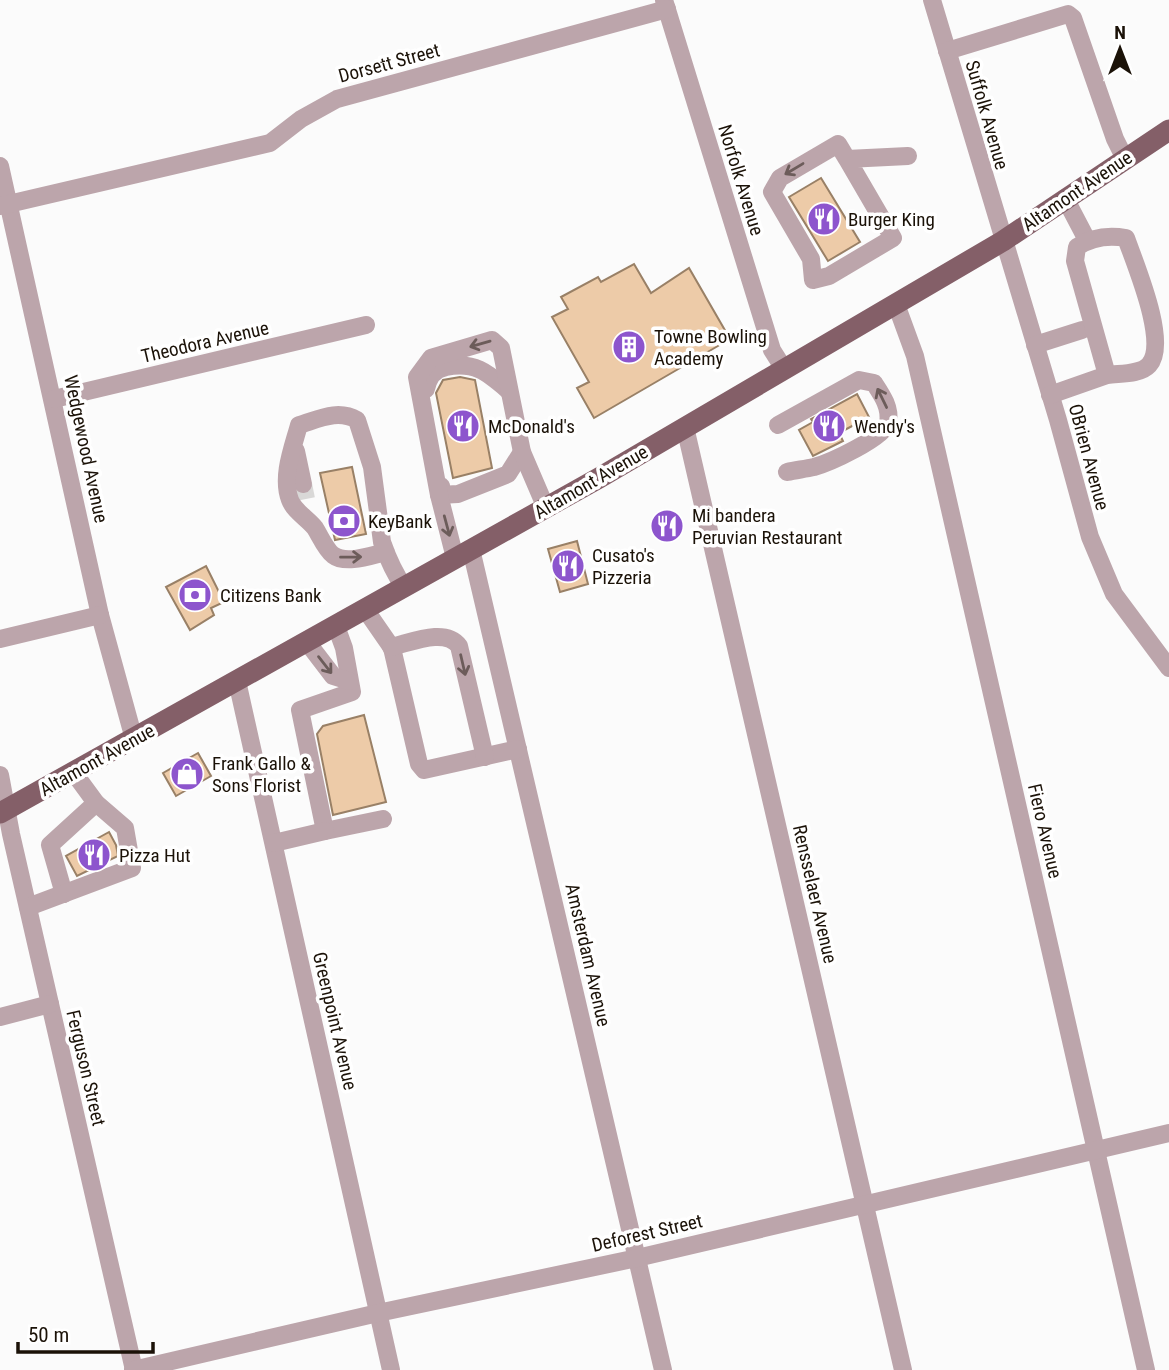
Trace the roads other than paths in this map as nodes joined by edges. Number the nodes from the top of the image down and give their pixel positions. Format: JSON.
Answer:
{"nodes":[{"id":1,"x":932,"y":0,"type":"edge"},
{"id":2,"x":666,"y":4,"type":"edge"},
{"id":3,"x":947,"y":51,"type":"junction"},
{"id":4,"x":1169,"y":130,"type":"edge"},
{"id":5,"x":908,"y":156,"type":"dead end"},
{"id":6,"x":847,"y":159,"type":"junction"},
{"id":7,"x":1125,"y":159,"type":"junction"},
{"id":8,"x":0,"y":166,"type":"edge"},
{"id":9,"x":1065,"y":198,"type":"junction"},
{"id":10,"x":4,"y":205,"type":"edge"},
{"id":11,"x":1087,"y":240,"type":"junction"},
{"id":12,"x":1003,"y":241,"type":"junction"},
{"id":13,"x":897,"y":304,"type":"junction"},
{"id":14,"x":366,"y":325,"type":"dead end"},
{"id":15,"x":1082,"y":330,"type":"dead end"},
{"id":16,"x":1035,"y":345,"type":"junction"},
{"id":17,"x":784,"y":369,"type":"junction"},
{"id":18,"x":1107,"y":375,"type":"junction"},
{"id":19,"x":509,"y":391,"type":"junction"},
{"id":20,"x":1050,"y":395,"type":"junction"},
{"id":21,"x":54,"y":399,"type":"junction"},
{"id":22,"x":778,"y":425,"type":"dead end"},
{"id":23,"x":685,"y":428,"type":"junction"},
{"id":24,"x":297,"y":433,"type":"junction"},
{"id":25,"x":522,"y":452,"type":"junction"},
{"id":26,"x":787,"y":472,"type":"dead end"},
{"id":27,"x":439,"y":495,"type":"junction"},
{"id":28,"x":546,"y":508,"type":"junction"},
{"id":29,"x":316,"y":530,"type":"junction"},
{"id":30,"x":386,"y":552,"type":"junction"},
{"id":31,"x":463,"y":554,"type":"junction"},
{"id":32,"x":404,"y":587,"type":"junction"},
{"id":33,"x":365,"y":609,"type":"junction"},
{"id":34,"x":100,"y":615,"type":"junction"},
{"id":35,"x":336,"y":626,"type":"junction"},
{"id":36,"x":0,"y":639,"type":"edge"},
{"id":37,"x":307,"y":642,"type":"junction"},
{"id":38,"x":391,"y":647,"type":"junction"},
{"id":39,"x":1169,"y":668,"type":"edge"},
{"id":40,"x":237,"y":681,"type":"junction"},
{"id":41,"x":349,"y":681,"type":"junction"},
{"id":42,"x":134,"y":739,"type":"junction"},
{"id":43,"x":518,"y":749,"type":"junction"},
{"id":44,"x":485,"y":757,"type":"junction"},
{"id":45,"x":74,"y":773,"type":"junction"},
{"id":46,"x":0,"y":775,"type":"edge"},
{"id":47,"x":96,"y":803,"type":"junction"},
{"id":48,"x":3,"y":811,"type":"edge"},
{"id":49,"x":383,"y":819,"type":"dead end"},
{"id":50,"x":325,"y":831,"type":"junction"},
{"id":51,"x":274,"y":843,"type":"junction"},
{"id":52,"x":64,"y":894,"type":"junction"},
{"id":53,"x":28,"y":907,"type":"junction"},
{"id":54,"x":50,"y":1004,"type":"junction"},
{"id":55,"x":0,"y":1017,"type":"edge"},
{"id":56,"x":1169,"y":1133,"type":"edge"},
{"id":57,"x":1095,"y":1150,"type":"junction"},
{"id":58,"x":864,"y":1203,"type":"junction"},
{"id":59,"x":637,"y":1258,"type":"junction"},
{"id":60,"x":379,"y":1313,"type":"junction"},
{"id":61,"x":134,"y":1370,"type":"edge"},
{"id":62,"x":391,"y":1370,"type":"edge"},
{"id":63,"x":663,"y":1370,"type":"edge"},
{"id":64,"x":903,"y":1370,"type":"edge"},
{"id":65,"x":1146,"y":1370,"type":"edge"}],
"edges":[{"from":1,"to":3,"type":"street","name":"Suffolk Avenue"},
{"from":2,"to":10,"type":"street","name":"Dorsett Street"},
{"from":2,"to":17,"type":"street","name":"Norfolk Avenue"},
{"from":3,"to":7,"type":"street"},
{"from":3,"to":12,"type":"street","name":"Suffolk Avenue"},
{"from":4,"to":7,"type":"main road","name":"Altamont Avenue"},
{"from":5,"to":6,"type":"street"},
{"from":6,"to":6,"type":"street","one_way":true},
{"from":7,"to":9,"type":"main road","name":"Altamont Avenue"},
{"from":8,"to":10,"type":"street","name":"Wedgewood Avenue"},
{"from":9,"to":11,"type":"street"},
{"from":9,"to":12,"type":"main road","name":"Altamont Avenue"},
{"from":10,"to":21,"type":"street","name":"Wedgewood Avenue"},
{"from":11,"to":18,"type":"street"},
{"from":11,"to":18,"type":"street"},
{"from":12,"to":13,"type":"main road","name":"Altamont Avenue"},
{"from":12,"to":16,"type":"street","name":"OBrien Avenue"},
{"from":13,"to":17,"type":"main road","name":"Altamont Avenue"},
{"from":13,"to":57,"type":"street","name":"Fiero Avenue"},
{"from":14,"to":21,"type":"street","name":"Theodora Avenue"},
{"from":15,"to":16,"type":"street"},
{"from":16,"to":20,"type":"street","name":"OBrien Avenue"},
{"from":17,"to":23,"type":"main road","name":"Altamont Avenue"},
{"from":18,"to":20,"type":"street"},
{"from":19,"to":25,"type":"street"},
{"from":19,"to":27,"type":"street"},
{"from":19,"to":27,"type":"street","one_way":true},
{"from":20,"to":39,"type":"street","name":"OBrien Avenue"},
{"from":21,"to":34,"type":"street","name":"Wedgewood Avenue"},
{"from":26,"to":22,"type":"street","one_way":true},
{"from":23,"to":28,"type":"main road","name":"Altamont Avenue"},
{"from":23,"to":58,"type":"street","name":"Rensselaer Avenue"},
{"from":24,"to":29,"type":"street"},
{"from":24,"to":29,"type":"street"},
{"from":24,"to":30,"type":"street"},
{"from":25,"to":27,"type":"street"},
{"from":25,"to":28,"type":"street"},
{"from":27,"to":31,"type":"street","name":"Amsterdam Avenue","one_way":true},
{"from":28,"to":31,"type":"main road","name":"Altamont Avenue"},
{"from":29,"to":30,"type":"street","one_way":true},
{"from":30,"to":32,"type":"street"},
{"from":31,"to":32,"type":"main road","name":"Altamont Avenue"},
{"from":31,"to":43,"type":"street","name":"Amsterdam Avenue"},
{"from":32,"to":33,"type":"main road","name":"Altamont Avenue"},
{"from":33,"to":35,"type":"main road","name":"Altamont Avenue"},
{"from":33,"to":38,"type":"street"},
{"from":34,"to":36,"type":"street"},
{"from":34,"to":42,"type":"street","name":"Wedgewood Avenue"},
{"from":35,"to":37,"type":"main road","name":"Altamont Avenue"},
{"from":35,"to":41,"type":"street"},
{"from":37,"to":40,"type":"main road","name":"Altamont Avenue"},
{"from":37,"to":41,"type":"street","one_way":true},
{"from":38,"to":44,"type":"street","one_way":true},
{"from":38,"to":44,"type":"street"},
{"from":40,"to":42,"type":"main road","name":"Altamont Avenue"},
{"from":40,"to":51,"type":"street","name":"Greenpoint Avenue"},
{"from":41,"to":50,"type":"street"},
{"from":42,"to":45,"type":"main road","name":"Altamont Avenue"},
{"from":43,"to":44,"type":"street"},
{"from":43,"to":59,"type":"street","name":"Amsterdam Avenue"},
{"from":45,"to":47,"type":"street"},
{"from":45,"to":48,"type":"main road","name":"Altamont Avenue"},
{"from":46,"to":48,"type":"street","name":"Ferguson Street"},
{"from":47,"to":52,"type":"street"},
{"from":47,"to":52,"type":"street"},
{"from":48,"to":53,"type":"street","name":"Ferguson Street"},
{"from":49,"to":50,"type":"street"},
{"from":50,"to":51,"type":"street"},
{"from":51,"to":60,"type":"street","name":"Greenpoint Avenue"},
{"from":52,"to":53,"type":"street"},
{"from":53,"to":54,"type":"street","name":"Ferguson Street"},
{"from":54,"to":55,"type":"street"},
{"from":54,"to":61,"type":"street","name":"Ferguson Street"},
{"from":56,"to":57,"type":"street","name":"Deforest Street"},
{"from":57,"to":58,"type":"street","name":"Deforest Street"},
{"from":57,"to":65,"type":"street","name":"Fiero Avenue"},
{"from":58,"to":59,"type":"street","name":"Deforest Street"},
{"from":58,"to":64,"type":"street","name":"Rensselaer Avenue"},
{"from":59,"to":60,"type":"street","name":"Deforest Street"},
{"from":59,"to":63,"type":"street","name":"Amsterdam Avenue"},
{"from":60,"to":61,"type":"street","name":"Deforest Street"},
{"from":60,"to":62,"type":"street","name":"Greenpoint Avenue"}]}
